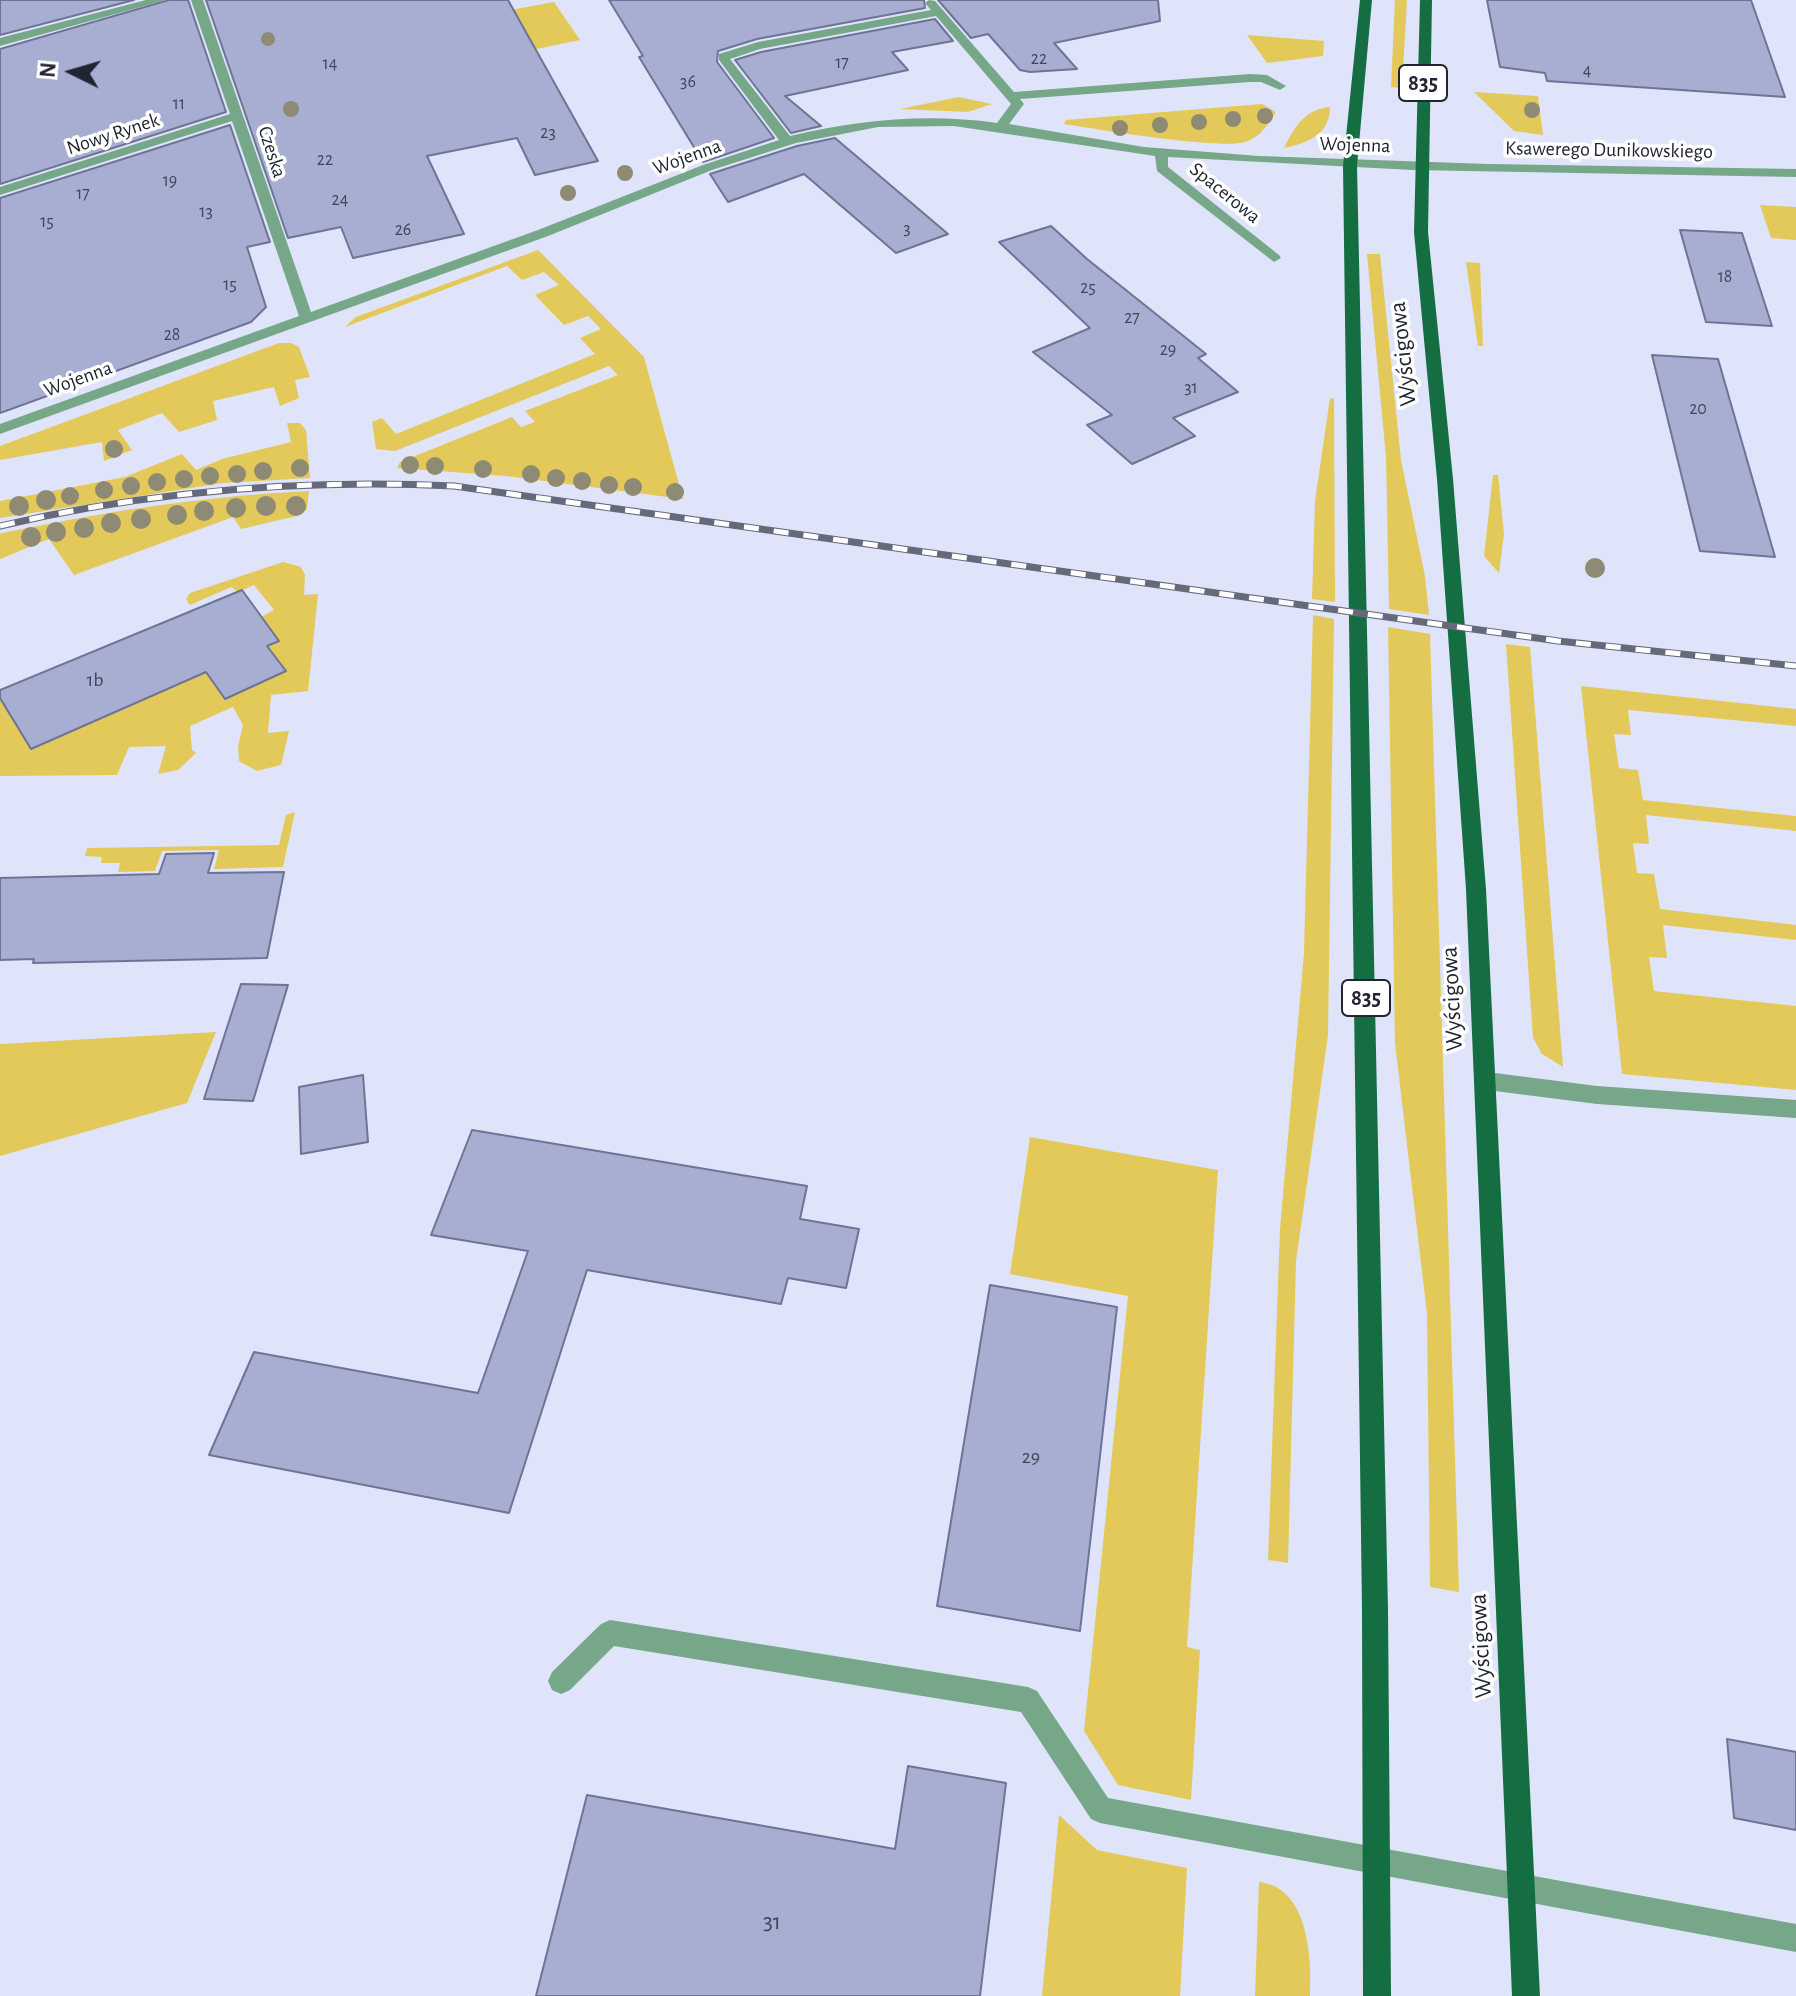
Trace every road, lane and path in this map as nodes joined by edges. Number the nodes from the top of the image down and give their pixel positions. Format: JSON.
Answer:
{"nodes":[{"id":1,"x":160,"y":0,"type":"edge"},
{"id":2,"x":197,"y":0,"type":"edge"},
{"id":3,"x":929,"y":0,"type":"edge"},
{"id":4,"x":1366,"y":0,"type":"edge"},
{"id":5,"x":1426,"y":0,"type":"edge"},
{"id":6,"x":939,"y":12,"type":"junction"},
{"id":7,"x":0,"y":42,"type":"edge"},
{"id":8,"x":1280,"y":86,"type":"dead end"},
{"id":9,"x":1011,"y":96,"type":"junction"},
{"id":10,"x":239,"y":115,"type":"junction"},
{"id":11,"x":1000,"y":128,"type":"junction"},
{"id":12,"x":788,"y":143,"type":"junction"},
{"id":13,"x":1161,"y":153,"type":"junction"},
{"id":14,"x":1350,"y":166,"type":"junction"},
{"id":15,"x":1421,"y":167,"type":"junction"},
{"id":16,"x":1796,"y":173,"type":"edge"},
{"id":17,"x":0,"y":191,"type":"edge"},
{"id":18,"x":1274,"y":258,"type":"dead end"},
{"id":19,"x":306,"y":317,"type":"junction"},
{"id":20,"x":0,"y":429,"type":"edge"},
{"id":21,"x":1487,"y":1081,"type":"junction"},
{"id":22,"x":1796,"y":1109,"type":"edge"},
{"id":23,"x":561,"y":1681,"type":"dead end"},
{"id":24,"x":1379,"y":1862,"type":"junction"},
{"id":25,"x":1522,"y":1891,"type":"junction"},
{"id":26,"x":1796,"y":1938,"type":"edge"},
{"id":27,"x":1377,"y":1996,"type":"edge"},
{"id":28,"x":1526,"y":1996,"type":"edge"}],
"edges":[{"from":1,"to":7,"type":"street"},
{"from":2,"to":10,"type":"street","name":"Czeska"},
{"from":3,"to":6,"type":"street"},
{"from":4,"to":14,"type":"main road","name":"Wyścigowa","number":"835"},
{"from":5,"to":15,"type":"main road","name":"Wyścigowa","number":"835"},
{"from":6,"to":9,"type":"street"},
{"from":6,"to":12,"type":"street"},
{"from":8,"to":9,"type":"street"},
{"from":9,"to":11,"type":"street"},
{"from":10,"to":17,"type":"street","name":"Nowy Rynek"},
{"from":10,"to":19,"type":"street","name":"Czeska"},
{"from":11,"to":12,"type":"street","name":"Wojenna"},
{"from":11,"to":13,"type":"street","name":"Wojenna"},
{"from":12,"to":19,"type":"street","name":"Wojenna"},
{"from":13,"to":14,"type":"street","name":"Wojenna"},
{"from":13,"to":18,"type":"street","name":"Spacerowa"},
{"from":14,"to":15,"type":"street","name":"Wojenna"},
{"from":14,"to":24,"type":"main road","name":"Wyścigowa","number":"835"},
{"from":15,"to":16,"type":"street","name":"Ksawerego Dunikowskiego"},
{"from":15,"to":21,"type":"main road","name":"Wyścigowa","number":"835"},
{"from":19,"to":20,"type":"street","name":"Wojenna"},
{"from":21,"to":22,"type":"street"},
{"from":21,"to":25,"type":"main road","name":"Wyścigowa","number":"835"},
{"from":23,"to":24,"type":"street"},
{"from":24,"to":25,"type":"street"},
{"from":24,"to":27,"type":"main road","name":"Wyścigowa","number":"835"},
{"from":25,"to":26,"type":"street"},
{"from":25,"to":28,"type":"main road","name":"Wyścigowa","number":"835"}]}
